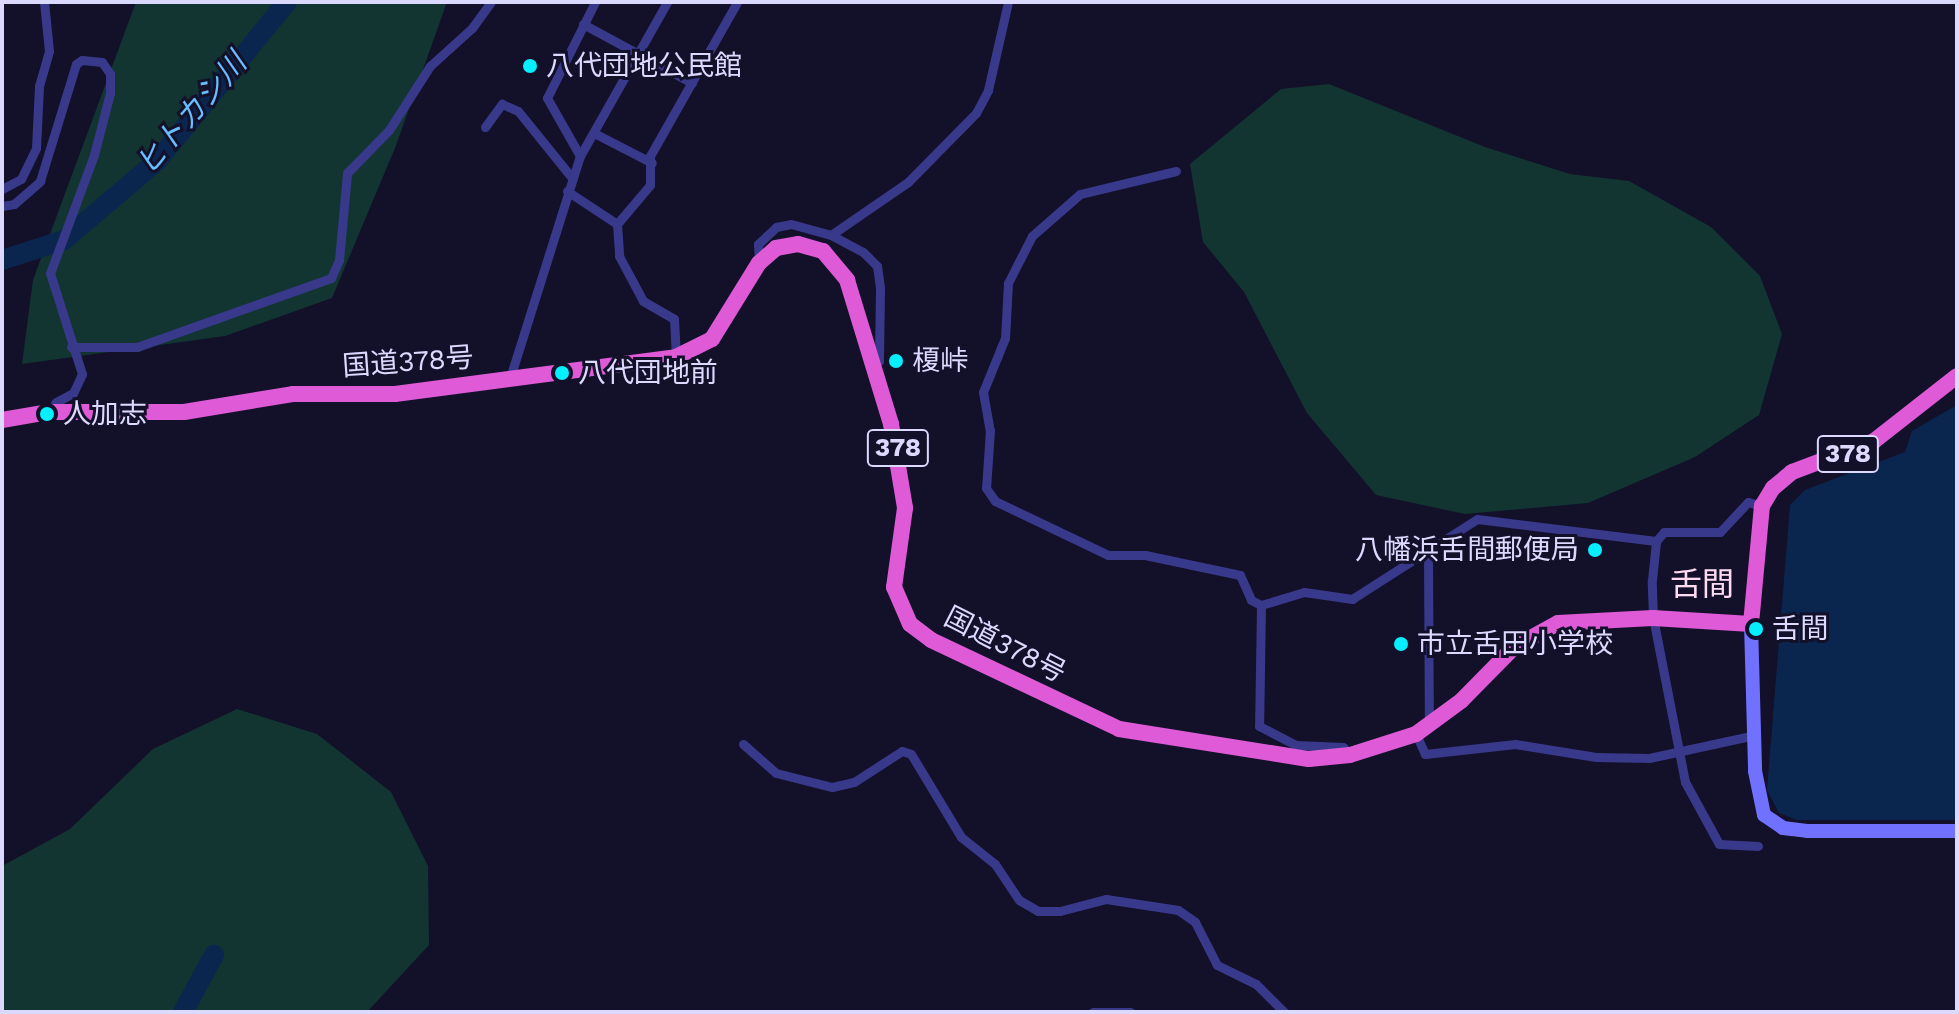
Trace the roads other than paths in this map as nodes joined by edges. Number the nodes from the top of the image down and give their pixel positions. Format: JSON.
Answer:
{"nodes":[{"id":1,"x":44,"y":2,"type":"edge"},
{"id":2,"x":491,"y":2,"type":"edge"},
{"id":3,"x":595,"y":2,"type":"edge"},
{"id":4,"x":667,"y":2,"type":"edge"},
{"id":5,"x":737,"y":2,"type":"edge"},
{"id":6,"x":1008,"y":2,"type":"edge"},
{"id":7,"x":583,"y":24,"type":"junction"},
{"id":8,"x":638,"y":54,"type":"junction"},
{"id":9,"x":692,"y":83,"type":"junction"},
{"id":10,"x":485,"y":127,"type":"dead end"},
{"id":11,"x":594,"y":133,"type":"junction"},
{"id":12,"x":580,"y":156,"type":"junction"},
{"id":13,"x":652,"y":163,"type":"junction"},
{"id":14,"x":1176,"y":171,"type":"dead end"},
{"id":15,"x":572,"y":178,"type":"junction"},
{"id":16,"x":2,"y":189,"type":"edge"},
{"id":17,"x":567,"y":191,"type":"junction"},
{"id":18,"x":2,"y":206,"type":"edge"},
{"id":19,"x":617,"y":224,"type":"junction"},
{"id":20,"x":831,"y":235,"type":"junction"},
{"id":21,"x":759,"y":263,"type":"junction"},
{"id":22,"x":71,"y":347,"type":"junction"},
{"id":23,"x":676,"y":357,"type":"junction"},
{"id":24,"x":872,"y":367,"type":"junction"},
{"id":25,"x":1957,"y":376,"type":"edge"},
{"id":26,"x":509,"y":381,"type":"junction"},
{"id":27,"x":49,"y":412,"type":"junction"},
{"id":28,"x":2,"y":420,"type":"edge"},
{"id":29,"x":1762,"y":506,"type":"junction"},
{"id":30,"x":1656,"y":541,"type":"junction"},
{"id":31,"x":1428,"y":553,"type":"junction"},
{"id":32,"x":1261,"y":605,"type":"junction"},
{"id":33,"x":1653,"y":618,"type":"junction"},
{"id":34,"x":1751,"y":624,"type":"junction"},
{"id":35,"x":1423,"y":731,"type":"junction"},
{"id":36,"x":1755,"y":735,"type":"junction"},
{"id":37,"x":743,"y":744,"type":"dead end"},
{"id":38,"x":1350,"y":755,"type":"junction"},
{"id":39,"x":1678,"y":755,"type":"junction"},
{"id":40,"x":1957,"y":831,"type":"edge"},
{"id":41,"x":1758,"y":846,"type":"dead end"},
{"id":42,"x":1093,"y":1012,"type":"edge"},
{"id":43,"x":1130,"y":1012,"type":"edge"},
{"id":44,"x":1284,"y":1012,"type":"edge"}],
"edges":[{"from":1,"to":16,"type":"street"},
{"from":2,"to":22,"type":"street"},
{"from":3,"to":7,"type":"street"},
{"from":4,"to":8,"type":"street"},
{"from":5,"to":9,"type":"street"},
{"from":6,"to":20,"type":"street"},
{"from":7,"to":8,"type":"street"},
{"from":7,"to":12,"type":"street"},
{"from":8,"to":9,"type":"street"},
{"from":8,"to":11,"type":"street"},
{"from":9,"to":13,"type":"street"},
{"from":10,"to":15,"type":"street"},
{"from":11,"to":12,"type":"street"},
{"from":11,"to":13,"type":"street"},
{"from":12,"to":15,"type":"street"},
{"from":13,"to":19,"type":"street"},
{"from":14,"to":32,"type":"street"},
{"from":15,"to":17,"type":"street"},
{"from":17,"to":19,"type":"street"},
{"from":17,"to":26,"type":"street"},
{"from":18,"to":22,"type":"street"},
{"from":19,"to":23,"type":"street"},
{"from":20,"to":21,"type":"street"},
{"from":20,"to":24,"type":"street"},
{"from":21,"to":23,"type":"highway","name":"国道378号"},
{"from":21,"to":24,"type":"highway","name":"国道378号","number":"378"},
{"from":22,"to":27,"type":"street"},
{"from":23,"to":26,"type":"highway","name":"国道378号"},
{"from":24,"to":38,"type":"highway","name":"国道378号","number":"378"},
{"from":25,"to":29,"type":"highway","number":"378"},
{"from":26,"to":27,"type":"highway","name":"国道378号"},
{"from":27,"to":28,"type":"highway","name":"国道378号"},
{"from":29,"to":30,"type":"street"},
{"from":29,"to":34,"type":"highway"},
{"from":30,"to":31,"type":"street"},
{"from":30,"to":33,"type":"street"},
{"from":31,"to":32,"type":"street"},
{"from":31,"to":35,"type":"street"},
{"from":32,"to":38,"type":"street"},
{"from":33,"to":34,"type":"highway","name":"国道378号","number":"378"},
{"from":33,"to":35,"type":"highway","name":"国道378号","number":"378"},
{"from":33,"to":39,"type":"street"},
{"from":34,"to":36,"type":"main road"},
{"from":35,"to":38,"type":"highway","name":"国道378号","number":"378"},
{"from":35,"to":39,"type":"street"},
{"from":36,"to":39,"type":"street"},
{"from":36,"to":40,"type":"main road"},
{"from":37,"to":44,"type":"street"},
{"from":39,"to":41,"type":"street"},
{"from":42,"to":43,"type":"street"}]}
